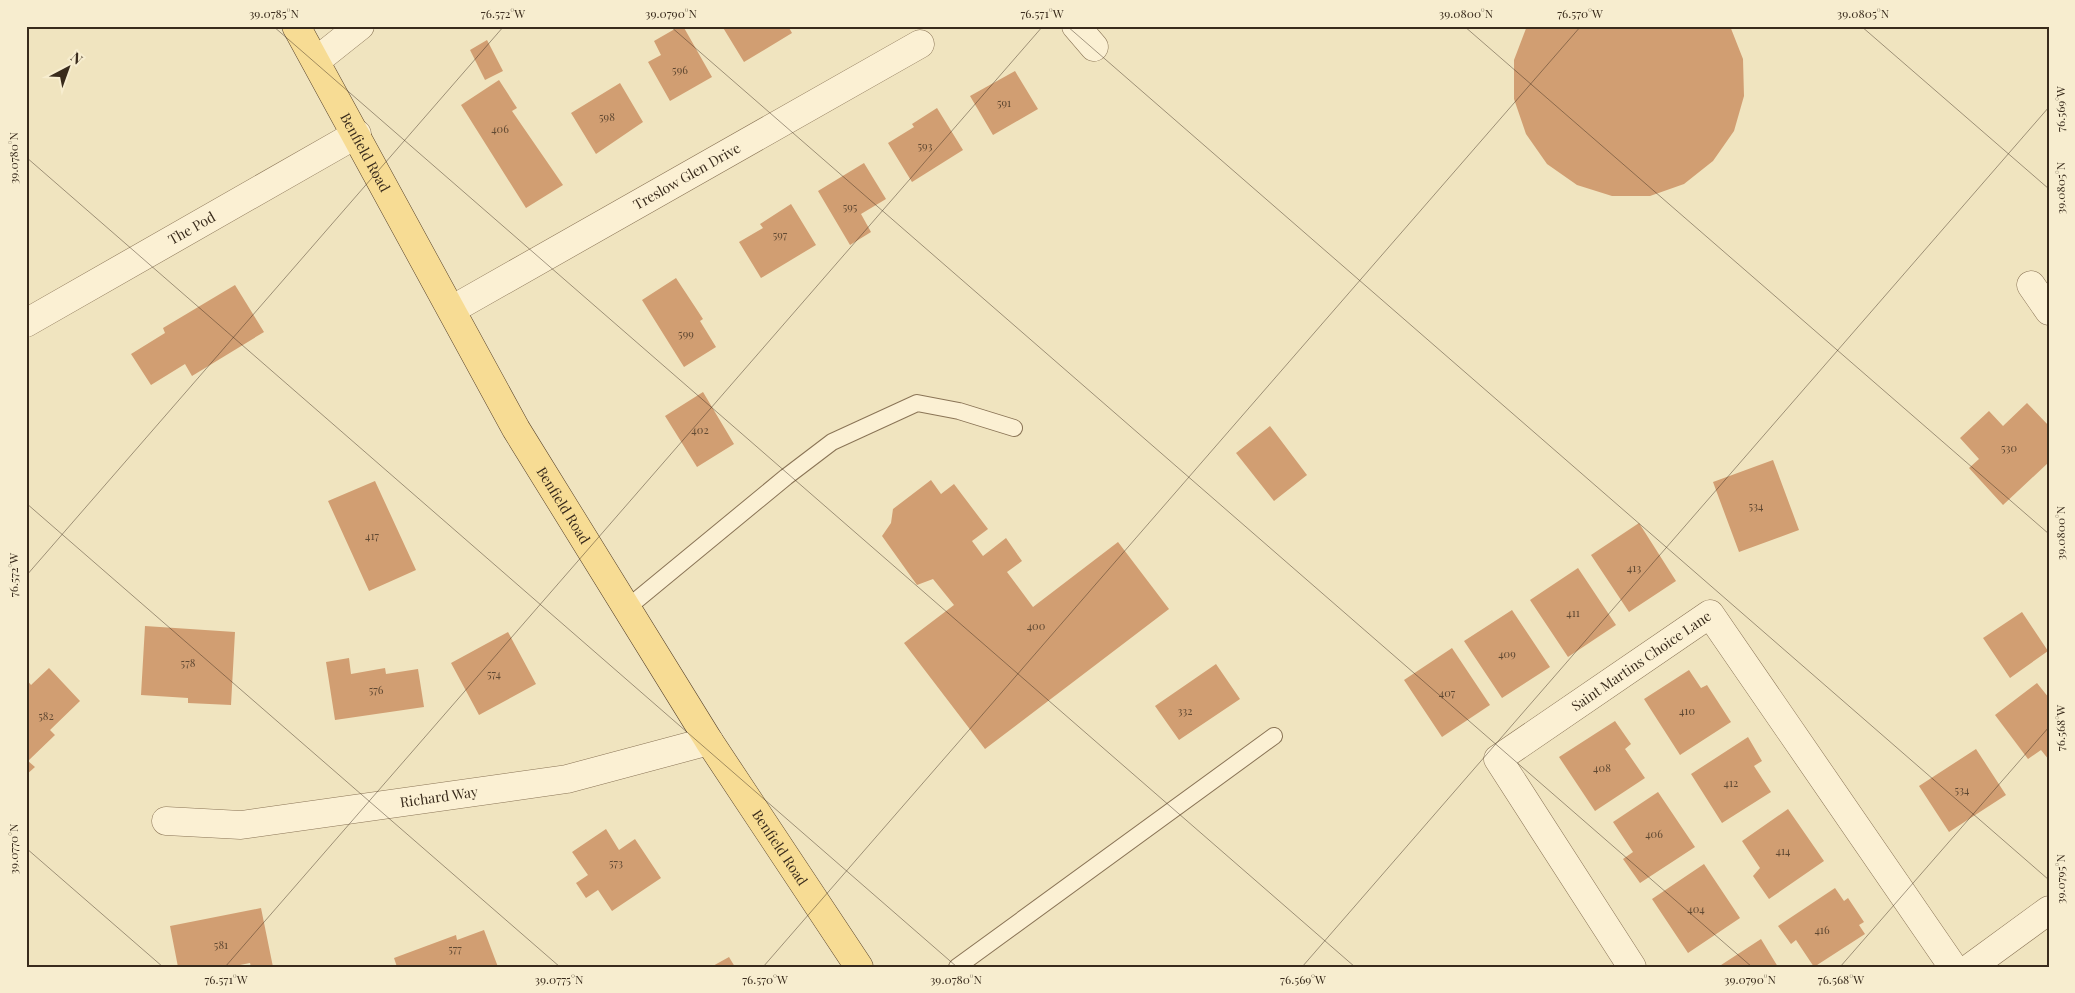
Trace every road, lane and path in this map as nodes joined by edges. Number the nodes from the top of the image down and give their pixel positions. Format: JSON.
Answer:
{"nodes":[{"id":1,"x":296,"y":26,"type":"edge"},
{"id":2,"x":360,"y":26,"type":"edge"},
{"id":3,"x":1076,"y":26,"type":"edge"},
{"id":4,"x":920,"y":44,"type":"dead end"},
{"id":5,"x":1094,"y":47,"type":"dead end"},
{"id":6,"x":316,"y":61,"type":"junction"},
{"id":7,"x":357,"y":134,"type":"junction"},
{"id":8,"x":2032,"y":284,"type":"dead end"},
{"id":9,"x":453,"y":309,"type":"junction"},
{"id":10,"x":2049,"y":311,"type":"edge"},
{"id":11,"x":26,"y":323,"type":"edge"},
{"id":12,"x":1014,"y":428,"type":"dead end"},
{"id":13,"x":627,"y":608,"type":"junction"},
{"id":14,"x":1274,"y":736,"type":"dead end"},
{"id":15,"x":709,"y":741,"type":"junction"},
{"id":16,"x":166,"y":821,"type":"dead end"},
{"id":17,"x":2049,"y":910,"type":"edge"},
{"id":18,"x":859,"y":967,"type":"edge"},
{"id":19,"x":957,"y":967,"type":"edge"},
{"id":20,"x":1632,"y":967,"type":"edge"},
{"id":21,"x":1953,"y":967,"type":"edge"},
{"id":22,"x":1971,"y":967,"type":"edge"}],
"edges":[{"from":1,"to":6,"type":"main road","name":"Benfield Road"},
{"from":2,"to":6,"type":"street"},
{"from":3,"to":5,"type":"street"},
{"from":4,"to":9,"type":"street","name":"Treslow Glen Drive"},
{"from":6,"to":7,"type":"main road","name":"Benfield Road"},
{"from":7,"to":9,"type":"main road","name":"Benfield Road"},
{"from":7,"to":11,"type":"street","name":"The Pod"},
{"from":8,"to":10,"type":"street"},
{"from":9,"to":13,"type":"main road","name":"Benfield Road"},
{"from":12,"to":13,"type":"lane"},
{"from":13,"to":15,"type":"main road","name":"Benfield Road"},
{"from":14,"to":19,"type":"lane"},
{"from":15,"to":16,"type":"street","name":"Richard Way"},
{"from":15,"to":18,"type":"main road","name":"Benfield Road"},
{"from":17,"to":22,"type":"street"},
{"from":20,"to":21,"type":"street","name":"Saint Martins Choice Lane"}]}
